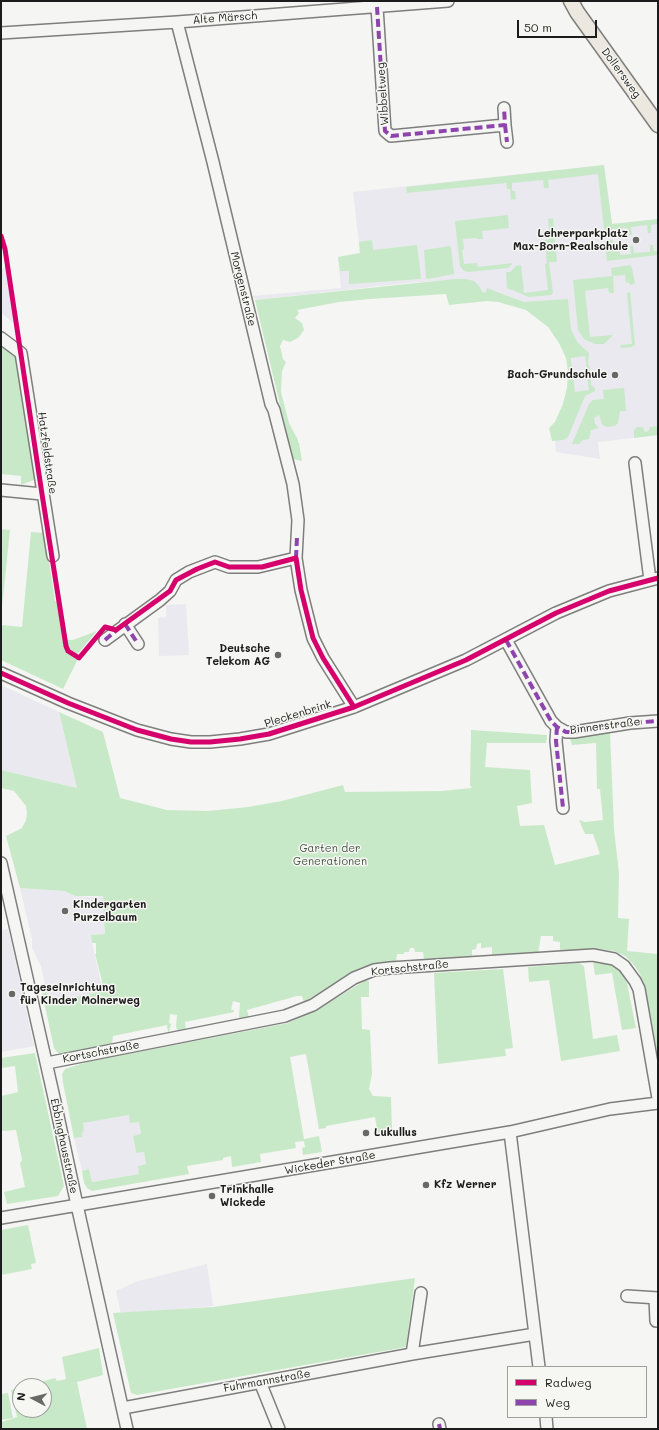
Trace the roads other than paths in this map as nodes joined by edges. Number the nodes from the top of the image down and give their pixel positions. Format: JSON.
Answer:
{"nodes":[{"id":1,"x":448,"y":1,"type":"edge"},
{"id":2,"x":571,"y":1,"type":"edge"},
{"id":3,"x":377,"y":7,"type":"junction"},
{"id":4,"x":177,"y":22,"type":"junction"},
{"id":5,"x":1,"y":33,"type":"edge"},
{"id":6,"x":504,"y":108,"type":"dead end"},
{"id":7,"x":505,"y":125,"type":"junction"},
{"id":8,"x":658,"y":125,"type":"edge"},
{"id":9,"x":507,"y":142,"type":"dead end"},
{"id":10,"x":1,"y":338,"type":"edge"},
{"id":11,"x":635,"y":463,"type":"dead end"},
{"id":12,"x":1,"y":490,"type":"edge"},
{"id":13,"x":42,"y":494,"type":"junction"},
{"id":14,"x":53,"y":556,"type":"dead end"},
{"id":15,"x":296,"y":558,"type":"junction"},
{"id":16,"x":654,"y":579,"type":"edge"},
{"id":17,"x":125,"y":624,"type":"junction"},
{"id":18,"x":105,"y":640,"type":"dead end"},
{"id":19,"x":506,"y":640,"type":"junction"},
{"id":20,"x":138,"y":644,"type":"dead end"},
{"id":21,"x":1,"y":673,"type":"edge"},
{"id":22,"x":354,"y":707,"type":"junction"},
{"id":23,"x":658,"y":721,"type":"edge"},
{"id":24,"x":557,"y":727,"type":"junction"},
{"id":25,"x":563,"y":808,"type":"dead end"},
{"id":26,"x":1,"y":863,"type":"edge"},
{"id":27,"x":47,"y":1063,"type":"junction"},
{"id":28,"x":658,"y":1098,"type":"edge"},
{"id":29,"x":658,"y":1103,"type":"edge"},
{"id":30,"x":510,"y":1132,"type":"junction"},
{"id":31,"x":77,"y":1205,"type":"junction"},
{"id":32,"x":1,"y":1218,"type":"edge"},
{"id":33,"x":421,"y":1294,"type":"dead end"},
{"id":34,"x":627,"y":1296,"type":"dead end"},
{"id":35,"x":657,"y":1298,"type":"edge"},
{"id":36,"x":656,"y":1321,"type":"dead end"},
{"id":37,"x":535,"y":1334,"type":"junction"},
{"id":38,"x":412,"y":1354,"type":"junction"},
{"id":39,"x":539,"y":1366,"type":"edge"},
{"id":40,"x":260,"y":1382,"type":"junction"},
{"id":41,"x":123,"y":1408,"type":"junction"},
{"id":42,"x":546,"y":1418,"type":"edge"},
{"id":43,"x":127,"y":1429,"type":"edge"},
{"id":44,"x":279,"y":1429,"type":"edge"},
{"id":45,"x":548,"y":1429,"type":"edge"}],
"edges":[{"from":1,"to":3,"type":"street","name":"Alte Märsch"},
{"from":2,"to":8,"type":"main road","name":"Dollersweg"},
{"from":3,"to":4,"type":"street","name":"Alte Märsch"},
{"from":3,"to":7,"type":"street","name":"Wibbeltweg"},
{"from":4,"to":5,"type":"street","name":"Alte Märsch"},
{"from":4,"to":15,"type":"street","name":"Morgenstraße"},
{"from":6,"to":7,"type":"street"},
{"from":7,"to":9,"type":"street"},
{"from":10,"to":13,"type":"street","name":"Hatzfeldstraße"},
{"from":11,"to":16,"type":"street"},
{"from":12,"to":13,"type":"street"},
{"from":13,"to":14,"type":"street","name":"Hatzfeldstraße"},
{"from":15,"to":17,"type":"street"},
{"from":15,"to":22,"type":"street","name":"Morgenstraße"},
{"from":16,"to":19,"type":"street","name":"Pleckenbrink"},
{"from":17,"to":18,"type":"street"},
{"from":17,"to":20,"type":"street"},
{"from":19,"to":22,"type":"street","name":"Pleckenbrink"},
{"from":19,"to":24,"type":"street","name":"Binnerstraße"},
{"from":21,"to":22,"type":"street","name":"Pleckenbrink"},
{"from":23,"to":24,"type":"street","name":"Binnerstraße"},
{"from":24,"to":25,"type":"street"},
{"from":26,"to":27,"type":"street","name":"Ebbinghausstraße"},
{"from":27,"to":28,"type":"street","name":"Kortschstraße"},
{"from":27,"to":31,"type":"street","name":"Ebbinghausstraße"},
{"from":29,"to":30,"type":"street","name":"Wickeder Straße"},
{"from":30,"to":31,"type":"street","name":"Wickeder Straße"},
{"from":30,"to":37,"type":"street"},
{"from":31,"to":32,"type":"street","name":"Wickeder Straße"},
{"from":31,"to":41,"type":"street","name":"Ebbinghausstraße"},
{"from":33,"to":38,"type":"street"},
{"from":34,"to":35,"type":"street"},
{"from":35,"to":36,"type":"street"},
{"from":37,"to":38,"type":"street","name":"Fuhrmannstraße"},
{"from":37,"to":39,"type":"street"},
{"from":38,"to":40,"type":"street","name":"Fuhrmannstraße"},
{"from":40,"to":41,"type":"street","name":"Fuhrmannstraße"},
{"from":40,"to":44,"type":"street"},
{"from":41,"to":43,"type":"street","name":"Ebbinghausstraße"},
{"from":42,"to":45,"type":"street"}]}
